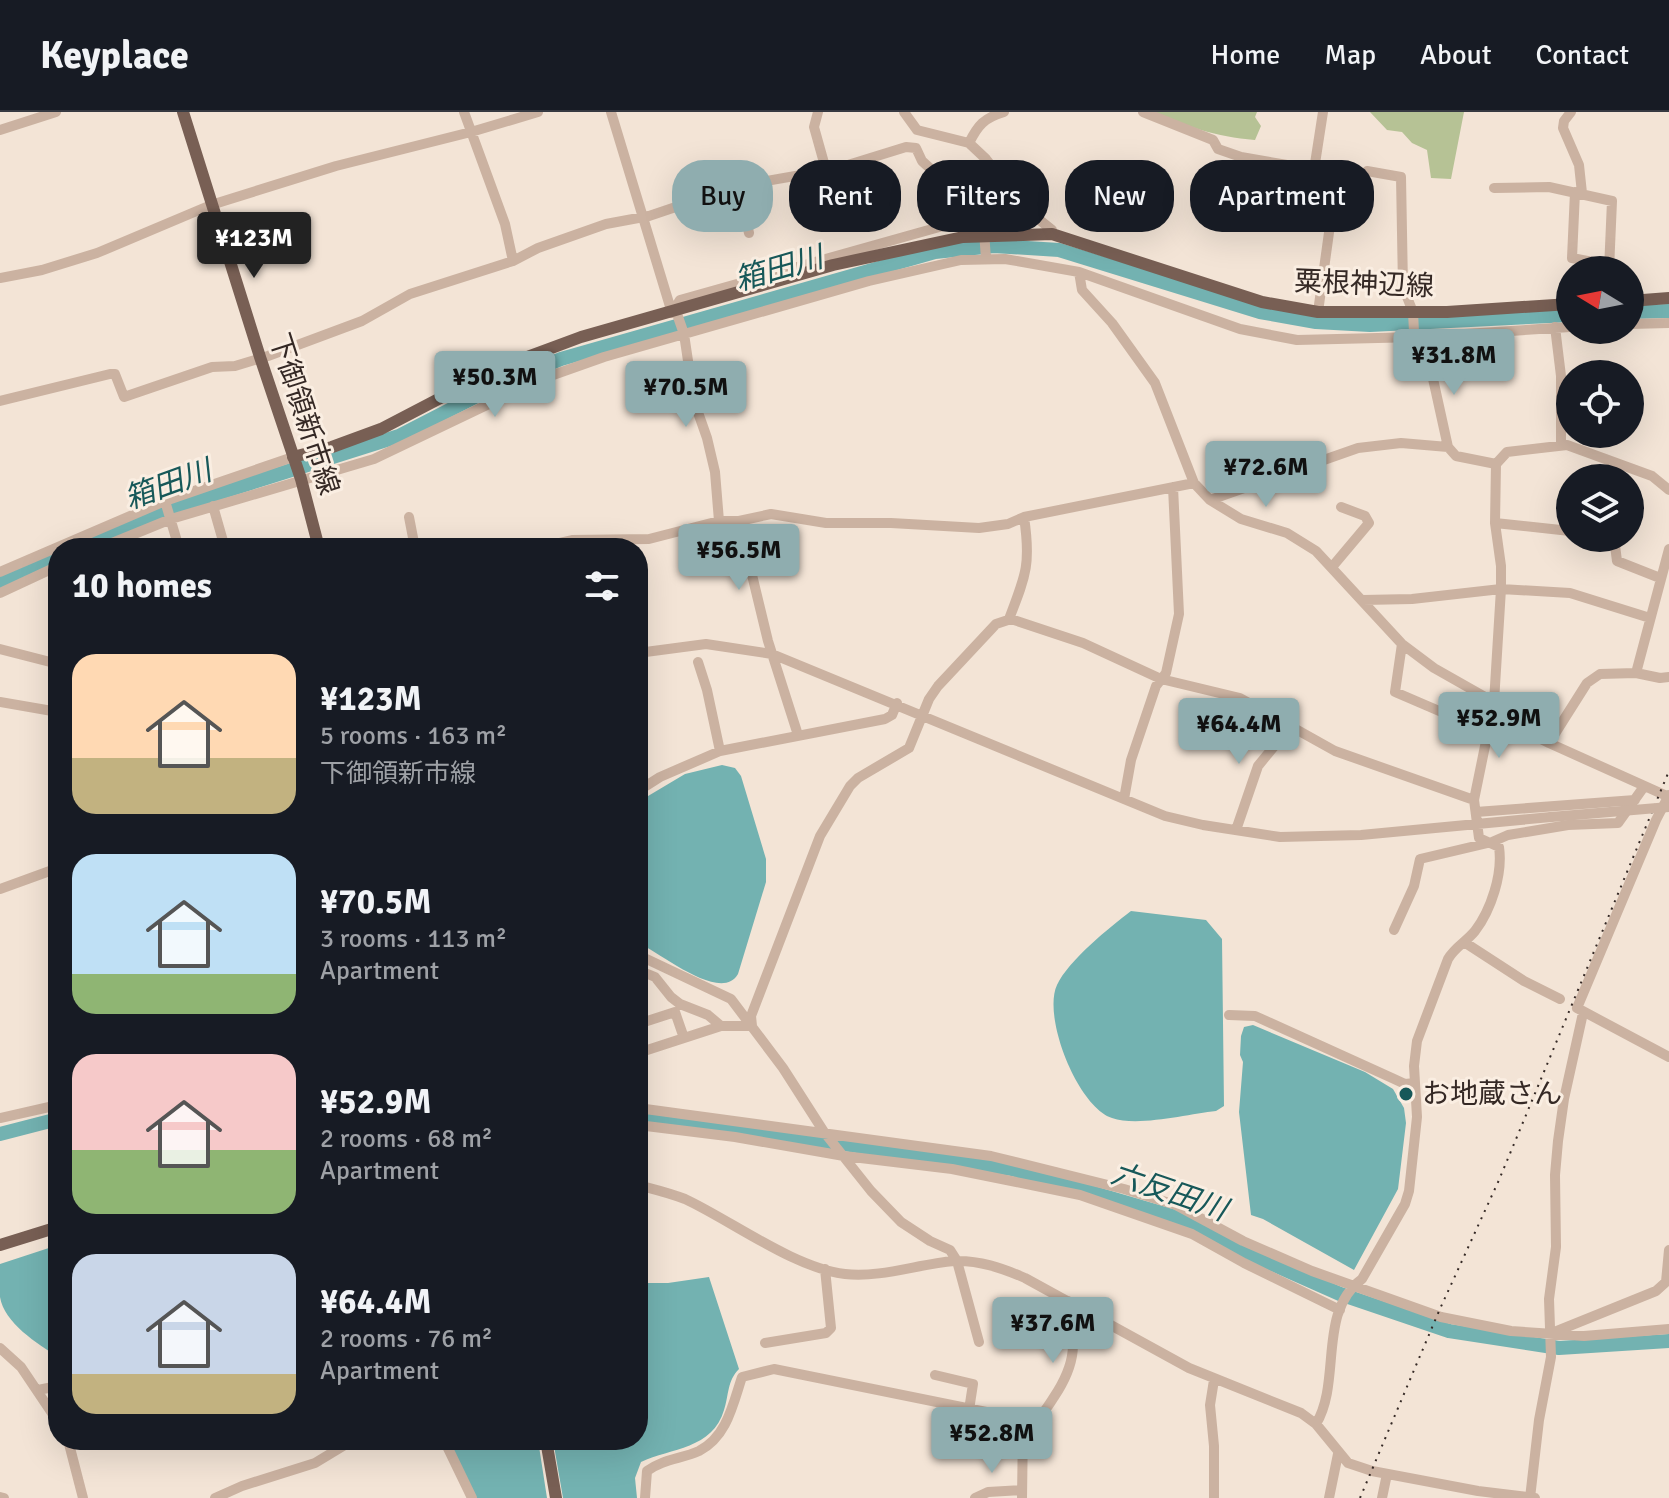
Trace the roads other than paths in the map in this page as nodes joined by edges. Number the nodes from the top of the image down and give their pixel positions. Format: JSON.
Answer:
{"nodes":[{"id":1,"x":56,"y":112,"type":"edge"},
{"id":2,"x":183,"y":112,"type":"edge"},
{"id":3,"x":464,"y":112,"type":"edge"},
{"id":4,"x":538,"y":112,"type":"edge"},
{"id":5,"x":611,"y":112,"type":"edge"},
{"id":6,"x":818,"y":112,"type":"edge"},
{"id":7,"x":904,"y":112,"type":"edge"},
{"id":8,"x":1004,"y":112,"type":"edge"},
{"id":9,"x":1143,"y":112,"type":"edge"},
{"id":10,"x":1323,"y":112,"type":"edge"},
{"id":11,"x":1571,"y":112,"type":"edge"},
{"id":12,"x":0,"y":130,"type":"edge"},
{"id":13,"x":471,"y":132,"type":"junction"},
{"id":14,"x":915,"y":139,"type":"junction"},
{"id":15,"x":969,"y":143,"type":"junction"},
{"id":16,"x":823,"y":160,"type":"edge"},
{"id":17,"x":855,"y":160,"type":"edge"},
{"id":18,"x":922,"y":160,"type":"edge"},
{"id":19,"x":1258,"y":160,"type":"edge"},
{"id":20,"x":1316,"y":160,"type":"edge"},
{"id":21,"x":1374,"y":172,"type":"edge"},
{"id":22,"x":1494,"y":188,"type":"dead end"},
{"id":23,"x":1578,"y":193,"type":"junction"},
{"id":24,"x":211,"y":205,"type":"junction"},
{"id":25,"x":672,"y":207,"type":"edge"},
{"id":26,"x":643,"y":216,"type":"junction"},
{"id":27,"x":919,"y":232,"type":"edge"},
{"id":28,"x":984,"y":232,"type":"edge"},
{"id":29,"x":1329,"y":232,"type":"edge"},
{"id":30,"x":1052,"y":234,"type":"junction"},
{"id":31,"x":985,"y":236,"type":"junction"},
{"id":32,"x":1572,"y":256,"type":"edge"},
{"id":33,"x":1610,"y":256,"type":"edge"},
{"id":34,"x":986,"y":259,"type":"junction"},
{"id":35,"x":513,"y":261,"type":"junction"},
{"id":36,"x":1079,"y":272,"type":"junction"},
{"id":37,"x":0,"y":278,"type":"edge"},
{"id":38,"x":1669,"y":298,"type":"edge"},
{"id":39,"x":1644,"y":300,"type":"edge"},
{"id":40,"x":1556,"y":305,"type":"edge"},
{"id":41,"x":674,"y":312,"type":"junction"},
{"id":42,"x":1318,"y":312,"type":"junction"},
{"id":43,"x":1413,"y":314,"type":"junction"},
{"id":44,"x":1669,"y":323,"type":"edge"},
{"id":45,"x":1644,"y":324,"type":"edge"},
{"id":46,"x":1555,"y":327,"type":"joint"},
{"id":47,"x":684,"y":334,"type":"junction"},
{"id":48,"x":1416,"y":334,"type":"junction"},
{"id":49,"x":260,"y":357,"type":"junction"},
{"id":50,"x":1559,"y":360,"type":"edge"},
{"id":51,"x":0,"y":401,"type":"edge"},
{"id":52,"x":1556,"y":446,"type":"edge"},
{"id":53,"x":1448,"y":447,"type":"junction"},
{"id":54,"x":1570,"y":448,"type":"edge"},
{"id":55,"x":294,"y":460,"type":"junction"},
{"id":56,"x":1496,"y":464,"type":"junction"},
{"id":57,"x":301,"y":477,"type":"junction"},
{"id":58,"x":1194,"y":483,"type":"junction"},
{"id":59,"x":1173,"y":487,"type":"junction"},
{"id":60,"x":1669,"y":490,"type":"edge"},
{"id":61,"x":1210,"y":500,"type":"junction"},
{"id":62,"x":165,"y":501,"type":"junction"},
{"id":63,"x":213,"y":506,"type":"junction"},
{"id":64,"x":1341,"y":507,"type":"dead end"},
{"id":65,"x":409,"y":517,"type":"dead end"},
{"id":66,"x":1024,"y":517,"type":"junction"},
{"id":67,"x":171,"y":519,"type":"junction"},
{"id":68,"x":719,"y":521,"type":"junction"},
{"id":69,"x":739,"y":521,"type":"junction"},
{"id":70,"x":1495,"y":523,"type":"junction"},
{"id":71,"x":1556,"y":530,"type":"edge"},
{"id":72,"x":77,"y":538,"type":"edge"},
{"id":73,"x":129,"y":538,"type":"edge"},
{"id":74,"x":176,"y":538,"type":"edge"},
{"id":75,"x":222,"y":538,"type":"edge"},
{"id":76,"x":316,"y":538,"type":"edge"},
{"id":77,"x":413,"y":538,"type":"edge"},
{"id":78,"x":648,"y":539,"type":"edge"},
{"id":79,"x":1669,"y":549,"type":"edge"},
{"id":80,"x":48,"y":550,"type":"edge"},
{"id":81,"x":1616,"y":552,"type":"edge"},
{"id":82,"x":20,"y":562,"type":"junction"},
{"id":83,"x":1332,"y":567,"type":"junction"},
{"id":84,"x":48,"y":570,"type":"edge"},
{"id":85,"x":0,"y":572,"type":"edge"},
{"id":86,"x":1660,"y":578,"type":"junction"},
{"id":87,"x":27,"y":579,"type":"junction"},
{"id":88,"x":1501,"y":589,"type":"junction"},
{"id":89,"x":0,"y":593,"type":"edge"},
{"id":90,"x":1363,"y":600,"type":"junction"},
{"id":91,"x":1650,"y":618,"type":"junction"},
{"id":92,"x":1009,"y":619,"type":"junction"},
{"id":93,"x":1402,"y":644,"type":"junction"},
{"id":94,"x":0,"y":649,"type":"edge"},
{"id":95,"x":648,"y":652,"type":"edge"},
{"id":96,"x":772,"y":654,"type":"junction"},
{"id":97,"x":48,"y":661,"type":"edge"},
{"id":98,"x":698,"y":662,"type":"dead end"},
{"id":99,"x":1636,"y":673,"type":"junction"},
{"id":100,"x":1669,"y":677,"type":"edge"},
{"id":101,"x":1161,"y":679,"type":"junction"},
{"id":102,"x":0,"y":702,"type":"edge"},
{"id":103,"x":1494,"y":702,"type":"junction"},
{"id":104,"x":897,"y":703,"type":"junction"},
{"id":105,"x":48,"y":710,"type":"edge"},
{"id":106,"x":1492,"y":714,"type":"junction"},
{"id":107,"x":923,"y":716,"type":"junction"},
{"id":108,"x":1290,"y":727,"type":"junction"},
{"id":109,"x":1488,"y":732,"type":"junction"},
{"id":110,"x":798,"y":735,"type":"junction"},
{"id":111,"x":1549,"y":743,"type":"junction"},
{"id":112,"x":720,"y":751,"type":"junction"},
{"id":113,"x":648,"y":785,"type":"edge"},
{"id":114,"x":1643,"y":788,"type":"junction"},
{"id":115,"x":1124,"y":799,"type":"junction"},
{"id":116,"x":1669,"y":799,"type":"edge"},
{"id":117,"x":1474,"y":800,"type":"junction"},
{"id":118,"x":1635,"y":800,"type":"junction"},
{"id":119,"x":1477,"y":818,"type":"junction"},
{"id":120,"x":1669,"y":818,"type":"edge"},
{"id":121,"x":1656,"y":820,"type":"junction"},
{"id":122,"x":1236,"y":830,"type":"junction"},
{"id":123,"x":1492,"y":842,"type":"junction"},
{"id":124,"x":48,"y":872,"type":"edge"},
{"id":125,"x":0,"y":889,"type":"edge"},
{"id":126,"x":1394,"y":930,"type":"dead end"},
{"id":127,"x":1464,"y":942,"type":"junction"},
{"id":128,"x":648,"y":960,"type":"edge"},
{"id":129,"x":648,"y":974,"type":"edge"},
{"id":130,"x":1560,"y":999,"type":"dead end"},
{"id":131,"x":1583,"y":1013,"type":"junction"},
{"id":132,"x":1229,"y":1015,"type":"dead end"},
{"id":133,"x":648,"y":1021,"type":"edge"},
{"id":134,"x":721,"y":1026,"type":"junction"},
{"id":135,"x":752,"y":1026,"type":"junction"},
{"id":136,"x":684,"y":1038,"type":"junction"},
{"id":137,"x":648,"y":1050,"type":"edge"},
{"id":138,"x":1669,"y":1057,"type":"edge"},
{"id":139,"x":1415,"y":1083,"type":"junction"},
{"id":140,"x":48,"y":1107,"type":"edge"},
{"id":141,"x":648,"y":1109,"type":"edge"},
{"id":142,"x":0,"y":1118,"type":"edge"},
{"id":143,"x":648,"y":1126,"type":"edge"},
{"id":144,"x":826,"y":1134,"type":"junction"},
{"id":145,"x":842,"y":1155,"type":"junction"},
{"id":146,"x":648,"y":1188,"type":"edge"},
{"id":147,"x":48,"y":1230,"type":"edge"},
{"id":148,"x":0,"y":1245,"type":"edge"},
{"id":149,"x":1669,"y":1250,"type":"edge"},
{"id":150,"x":957,"y":1261,"type":"junction"},
{"id":151,"x":825,"y":1269,"type":"junction"},
{"id":152,"x":1352,"y":1287,"type":"junction"},
{"id":153,"x":1068,"y":1301,"type":"junction"},
{"id":154,"x":1341,"y":1308,"type":"junction"},
{"id":155,"x":1669,"y":1329,"type":"edge"},
{"id":156,"x":1551,"y":1334,"type":"junction"},
{"id":157,"x":979,"y":1342,"type":"dead end"},
{"id":158,"x":765,"y":1343,"type":"dead end"},
{"id":159,"x":0,"y":1348,"type":"edge"},
{"id":160,"x":935,"y":1375,"type":"dead end"},
{"id":161,"x":1214,"y":1380,"type":"junction"},
{"id":162,"x":48,"y":1388,"type":"edge"},
{"id":163,"x":38,"y":1390,"type":"junction"},
{"id":164,"x":48,"y":1406,"type":"edge"},
{"id":165,"x":969,"y":1410,"type":"junction"},
{"id":166,"x":1316,"y":1424,"type":"junction"},
{"id":167,"x":1023,"y":1426,"type":"junction"},
{"id":168,"x":71,"y":1450,"type":"edge"},
{"id":169,"x":336,"y":1450,"type":"edge"},
{"id":170,"x":449,"y":1450,"type":"edge"},
{"id":171,"x":548,"y":1450,"type":"edge"},
{"id":172,"x":1338,"y":1454,"type":"junction"},
{"id":173,"x":1387,"y":1474,"type":"junction"},
{"id":174,"x":1022,"y":1494,"type":"edge"},
{"id":175,"x":83,"y":1498,"type":"edge"},
{"id":176,"x":215,"y":1498,"type":"edge"},
{"id":177,"x":472,"y":1498,"type":"edge"},
{"id":178,"x":556,"y":1498,"type":"edge"},
{"id":179,"x":645,"y":1498,"type":"edge"},
{"id":180,"x":975,"y":1498,"type":"edge"},
{"id":181,"x":1214,"y":1498,"type":"edge"},
{"id":182,"x":1329,"y":1498,"type":"edge"},
{"id":183,"x":1382,"y":1498,"type":"edge"},
{"id":184,"x":1533,"y":1498,"type":"edge"}],
"edges":[{"from":1,"to":12,"type":"street"},
{"from":2,"to":24,"type":"main road","name":"下御領新市線"},
{"from":3,"to":13,"type":"street"},
{"from":4,"to":13,"type":"street"},
{"from":5,"to":26,"type":"street"},
{"from":6,"to":16,"type":"street"},
{"from":7,"to":14,"type":"street"},
{"from":8,"to":15,"type":"street"},
{"from":9,"to":19,"type":"street"},
{"from":10,"to":20,"type":"street"},
{"from":11,"to":23,"type":"street"},
{"from":13,"to":24,"type":"street"},
{"from":13,"to":35,"type":"street"},
{"from":14,"to":15,"type":"street"},
{"from":14,"to":17,"type":"street"},
{"from":14,"to":18,"type":"street"},
{"from":15,"to":30,"type":"street"},
{"from":21,"to":43,"type":"street"},
{"from":22,"to":23,"type":"street"},
{"from":23,"to":32,"type":"street"},
{"from":23,"to":33,"type":"street"},
{"from":24,"to":37,"type":"street"},
{"from":24,"to":49,"type":"main road","name":"下御領新市線"},
{"from":25,"to":26,"type":"street"},
{"from":26,"to":35,"type":"street"},
{"from":26,"to":41,"type":"street"},
{"from":27,"to":41,"type":"street"},
{"from":28,"to":31,"type":"street"},
{"from":29,"to":42,"type":"street"},
{"from":30,"to":31,"type":"main road","name":"粟根神辺線"},
{"from":30,"to":42,"type":"main road","name":"粟根神辺線"},
{"from":31,"to":34,"type":"street"},
{"from":31,"to":41,"type":"main road","name":"粟根神辺線"},
{"from":34,"to":36,"type":"street"},
{"from":34,"to":47,"type":"street"},
{"from":35,"to":49,"type":"street"},
{"from":36,"to":48,"type":"street"},
{"from":36,"to":58,"type":"street"},
{"from":38,"to":39,"type":"main road"},
{"from":40,"to":43,"type":"main road","name":"粟根神辺線"},
{"from":41,"to":47,"type":"street"},
{"from":41,"to":55,"type":"main road","name":"粟根神辺線"},
{"from":42,"to":43,"type":"main road","name":"粟根神辺線"},
{"from":43,"to":48,"type":"street"},
{"from":44,"to":45,"type":"street"},
{"from":46,"to":48,"type":"street"},
{"from":46,"to":50,"type":"street"},
{"from":47,"to":57,"type":"street"},
{"from":47,"to":68,"type":"street"},
{"from":48,"to":53,"type":"street"},
{"from":49,"to":51,"type":"street"},
{"from":49,"to":55,"type":"main road","name":"下御領新市線"},
{"from":52,"to":56,"type":"street"},
{"from":53,"to":56,"type":"street"},
{"from":53,"to":61,"type":"street"},
{"from":54,"to":60,"type":"street"},
{"from":55,"to":57,"type":"main road","name":"下御領新市線"},
{"from":55,"to":62,"type":"street"},
{"from":56,"to":70,"type":"street"},
{"from":57,"to":63,"type":"street"},
{"from":57,"to":76,"type":"main road","name":"下御領新市線"},
{"from":58,"to":59,"type":"street"},
{"from":58,"to":61,"type":"street"},
{"from":59,"to":66,"type":"street"},
{"from":59,"to":101,"type":"street"},
{"from":61,"to":83,"type":"street"},
{"from":62,"to":67,"type":"street"},
{"from":62,"to":72,"type":"street"},
{"from":63,"to":67,"type":"street"},
{"from":63,"to":75,"type":"street"},
{"from":64,"to":83,"type":"street"},
{"from":65,"to":77,"type":"street"},
{"from":66,"to":69,"type":"street"},
{"from":66,"to":92,"type":"street"},
{"from":67,"to":73,"type":"street"},
{"from":67,"to":74,"type":"street"},
{"from":68,"to":69,"type":"street"},
{"from":68,"to":78,"type":"street"},
{"from":69,"to":96,"type":"street"},
{"from":70,"to":71,"type":"street"},
{"from":70,"to":88,"type":"street"},
{"from":79,"to":86,"type":"street"},
{"from":80,"to":82,"type":"street"},
{"from":81,"to":86,"type":"street"},
{"from":82,"to":85,"type":"street"},
{"from":82,"to":87,"type":"street"},
{"from":83,"to":90,"type":"street"},
{"from":84,"to":87,"type":"street"},
{"from":86,"to":91,"type":"street"},
{"from":87,"to":89,"type":"street"},
{"from":88,"to":90,"type":"street"},
{"from":88,"to":91,"type":"street"},
{"from":88,"to":103,"type":"street"},
{"from":90,"to":93,"type":"street"},
{"from":91,"to":99,"type":"street"},
{"from":92,"to":101,"type":"street"},
{"from":92,"to":107,"type":"street"},
{"from":93,"to":103,"type":"street"},
{"from":93,"to":109,"type":"street"},
{"from":94,"to":97,"type":"street"},
{"from":95,"to":96,"type":"street"},
{"from":96,"to":104,"type":"street"},
{"from":96,"to":110,"type":"street"},
{"from":98,"to":112,"type":"street"},
{"from":99,"to":100,"type":"street"},
{"from":99,"to":111,"type":"street"},
{"from":101,"to":108,"type":"street"},
{"from":101,"to":115,"type":"street"},
{"from":102,"to":105,"type":"street"},
{"from":103,"to":106,"type":"street"},
{"from":104,"to":107,"type":"street"},
{"from":104,"to":110,"type":"street"},
{"from":106,"to":109,"type":"street"},
{"from":106,"to":111,"type":"street"},
{"from":107,"to":115,"type":"street"},
{"from":107,"to":135,"type":"street"},
{"from":108,"to":117,"type":"street"},
{"from":108,"to":122,"type":"street"},
{"from":109,"to":117,"type":"street"},
{"from":110,"to":112,"type":"street"},
{"from":111,"to":114,"type":"street"},
{"from":112,"to":113,"type":"street"},
{"from":114,"to":116,"type":"street"},
{"from":114,"to":118,"type":"street"},
{"from":115,"to":122,"type":"street"},
{"from":116,"to":119,"type":"street","bridge":true},
{"from":116,"to":121,"type":"street"},
{"from":117,"to":119,"type":"street"},
{"from":118,"to":119,"type":"street"},
{"from":118,"to":123,"type":"street"},
{"from":119,"to":122,"type":"street"},
{"from":119,"to":123,"type":"street"},
{"from":120,"to":121,"type":"street"},
{"from":121,"to":131,"type":"street"},
{"from":123,"to":126,"type":"street"},
{"from":123,"to":127,"type":"street"},
{"from":124,"to":125,"type":"street"},
{"from":127,"to":130,"type":"street"},
{"from":127,"to":139,"type":"street"},
{"from":128,"to":135,"type":"street"},
{"from":129,"to":134,"type":"street"},
{"from":131,"to":138,"type":"street"},
{"from":131,"to":156,"type":"street"},
{"from":132,"to":139,"type":"street"},
{"from":133,"to":136,"type":"street"},
{"from":134,"to":135,"type":"street"},
{"from":134,"to":136,"type":"street"},
{"from":135,"to":144,"type":"street"},
{"from":136,"to":137,"type":"street"},
{"from":139,"to":152,"type":"street"},
{"from":140,"to":142,"type":"street"},
{"from":141,"to":144,"type":"street"},
{"from":143,"to":145,"type":"street"},
{"from":144,"to":145,"type":"street"},
{"from":144,"to":152,"type":"street"},
{"from":145,"to":150,"type":"street"},
{"from":145,"to":154,"type":"street"},
{"from":146,"to":151,"type":"street"},
{"from":147,"to":148,"type":"main road"},
{"from":149,"to":156,"type":"street"},
{"from":150,"to":151,"type":"street"},
{"from":150,"to":153,"type":"street"},
{"from":150,"to":157,"type":"street"},
{"from":151,"to":158,"type":"street"},
{"from":152,"to":154,"type":"street"},
{"from":152,"to":156,"type":"street"},
{"from":153,"to":161,"type":"street"},
{"from":153,"to":167,"type":"street"},
{"from":154,"to":166,"type":"street"},
{"from":155,"to":156,"type":"street"},
{"from":156,"to":184,"type":"street"},
{"from":159,"to":163,"type":"street"},
{"from":160,"to":165,"type":"street"},
{"from":161,"to":166,"type":"street"},
{"from":161,"to":181,"type":"street"},
{"from":162,"to":163,"type":"street"},
{"from":163,"to":164,"type":"street"},
{"from":165,"to":167,"type":"street"},
{"from":165,"to":179,"type":"street"},
{"from":166,"to":172,"type":"street"},
{"from":167,"to":174,"type":"street"},
{"from":168,"to":175,"type":"street"},
{"from":169,"to":176,"type":"street"},
{"from":170,"to":177,"type":"street"},
{"from":171,"to":178,"type":"main road"},
{"from":172,"to":173,"type":"street"},
{"from":172,"to":182,"type":"street"},
{"from":173,"to":183,"type":"street"},
{"from":173,"to":184,"type":"street"},
{"from":174,"to":180,"type":"street"}]}
